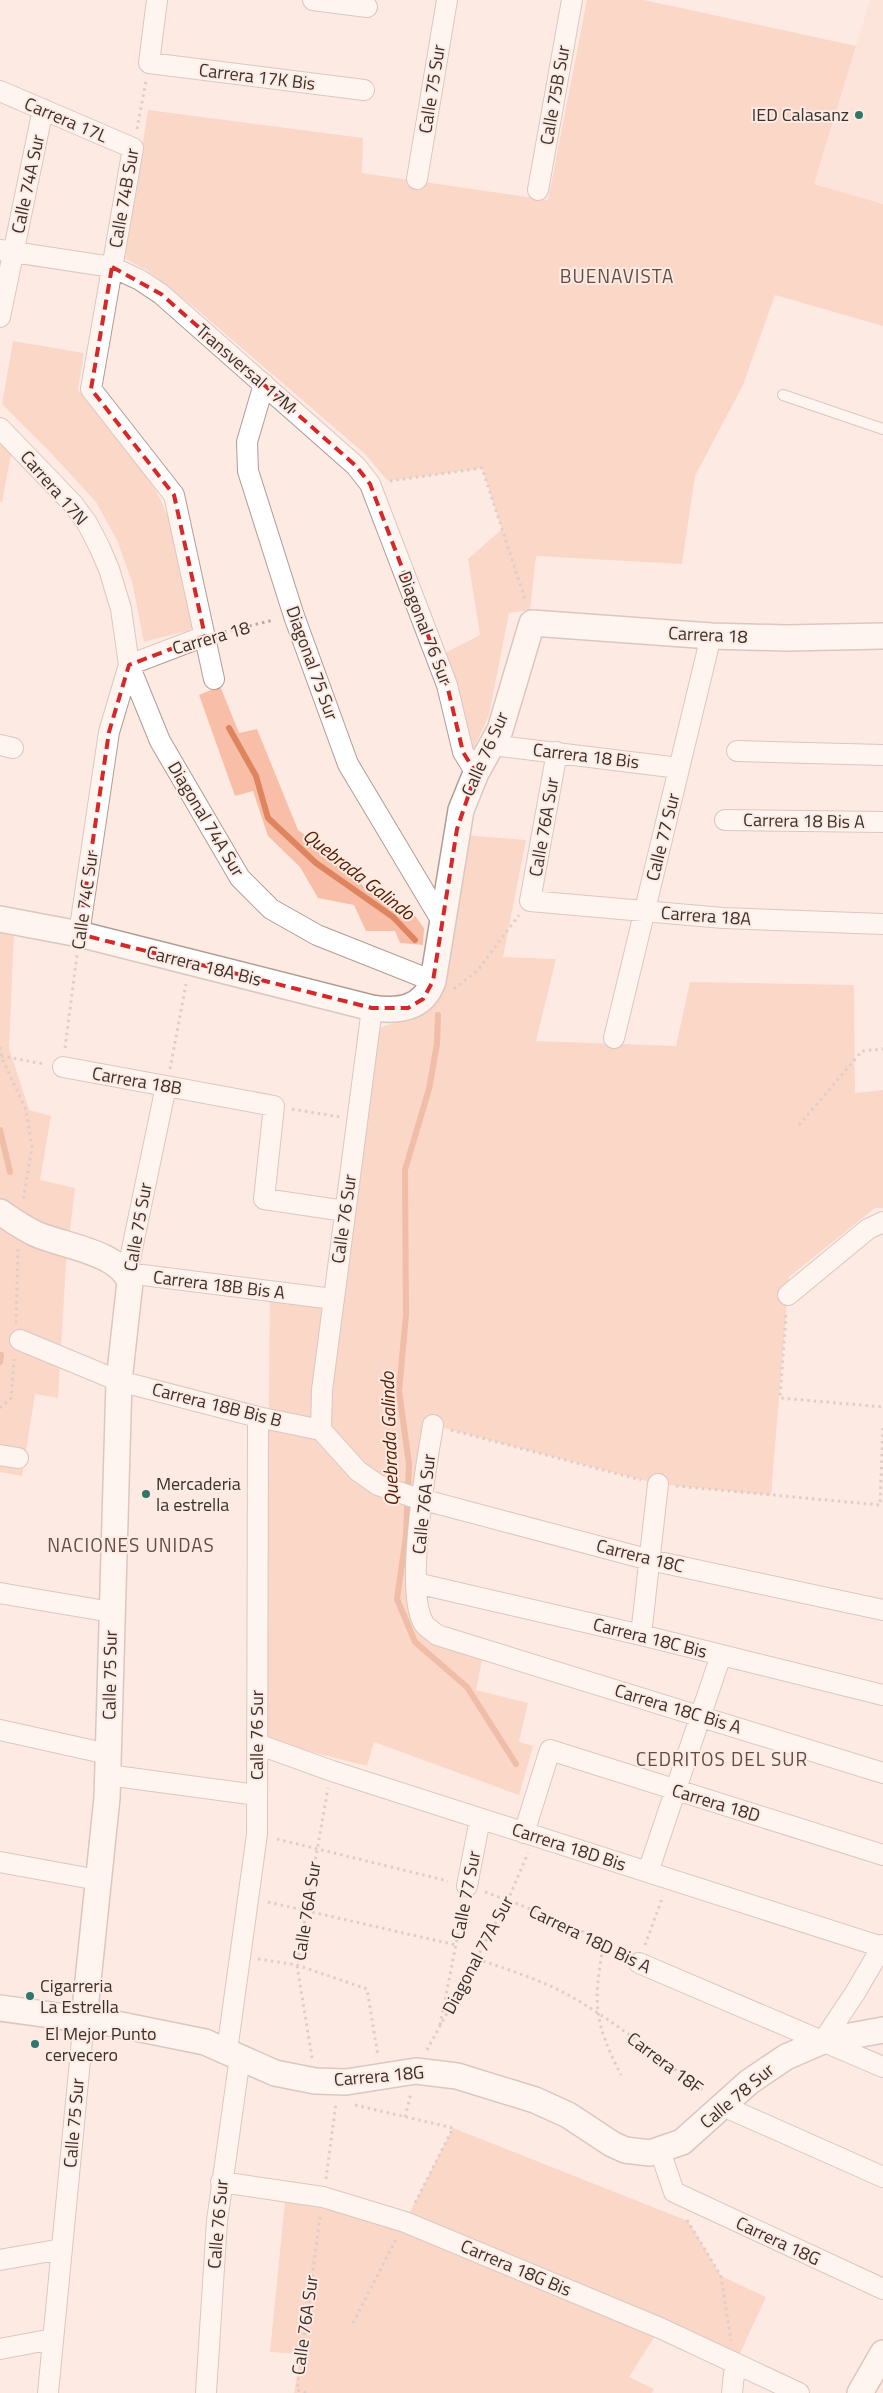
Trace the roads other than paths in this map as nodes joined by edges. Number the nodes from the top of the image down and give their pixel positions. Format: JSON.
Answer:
{"nodes":[{"id":1,"x":157,"y":0,"type":"edge"},
{"id":2,"x":313,"y":0,"type":"edge"},
{"id":3,"x":447,"y":0,"type":"edge"},
{"id":4,"x":572,"y":0,"type":"edge"},
{"id":5,"x":367,"y":7,"type":"dead end"},
{"id":6,"x":364,"y":90,"type":"dead end"},
{"id":7,"x":0,"y":91,"type":"edge"},
{"id":8,"x":43,"y":110,"type":"junction"},
{"id":9,"x":133,"y":148,"type":"joint"},
{"id":10,"x":417,"y":179,"type":"dead end"},
{"id":11,"x":538,"y":190,"type":"dead end"},
{"id":12,"x":7,"y":251,"type":"edge"},
{"id":13,"x":112,"y":267,"type":"junction"},
{"id":14,"x":0,"y":317,"type":"edge"},
{"id":15,"x":264,"y":384,"type":"junction"},
{"id":16,"x":783,"y":394,"type":"dead end"},
{"id":17,"x":0,"y":428,"type":"edge"},
{"id":18,"x":883,"y":429,"type":"edge"},
{"id":19,"x":370,"y":484,"type":"joint"},
{"id":20,"x":120,"y":609,"type":"joint"},
{"id":21,"x":532,"y":623,"type":"joint"},
{"id":22,"x":205,"y":636,"type":"junction"},
{"id":23,"x":711,"y":636,"type":"junction"},
{"id":24,"x":883,"y":636,"type":"edge"},
{"id":25,"x":129,"y":665,"type":"junction"},
{"id":26,"x":214,"y":679,"type":"dead end"},
{"id":27,"x":492,"y":745,"type":"junction"},
{"id":28,"x":737,"y":751,"type":"dead end"},
{"id":29,"x":557,"y":752,"type":"junction"},
{"id":30,"x":883,"y":755,"type":"edge"},
{"id":31,"x":680,"y":768,"type":"junction"},
{"id":32,"x":476,"y":773,"type":"junction"},
{"id":33,"x":725,"y":820,"type":"dead end"},
{"id":34,"x":883,"y":822,"type":"edge"},
{"id":35,"x":530,"y":901,"type":"joint"},
{"id":36,"x":645,"y":911,"type":"junction"},
{"id":37,"x":0,"y":919,"type":"edge"},
{"id":38,"x":443,"y":922,"type":"junction"},
{"id":39,"x":883,"y":924,"type":"edge"},
{"id":40,"x":79,"y":934,"type":"junction"},
{"id":41,"x":431,"y":987,"type":"junction"},
{"id":42,"x":372,"y":1008,"type":"junction"},
{"id":43,"x":614,"y":1038,"type":"dead end"},
{"id":44,"x":63,"y":1067,"type":"road end"},
{"id":45,"x":166,"y":1086,"type":"junction"},
{"id":46,"x":345,"y":1211,"type":"junction"},
{"id":47,"x":0,"y":1212,"type":"edge"},
{"id":48,"x":883,"y":1222,"type":"edge"},
{"id":49,"x":127,"y":1273,"type":"junction"},
{"id":50,"x":788,"y":1295,"type":"road end"},
{"id":51,"x":333,"y":1299,"type":"junction"},
{"id":52,"x":20,"y":1340,"type":"dead end"},
{"id":53,"x":119,"y":1381,"type":"junction"},
{"id":54,"x":258,"y":1417,"type":"junction"},
{"id":55,"x":433,"y":1425,"type":"dead end"},
{"id":56,"x":322,"y":1430,"type":"junction"},
{"id":57,"x":658,"y":1484,"type":"dead end"},
{"id":58,"x":411,"y":1496,"type":"junction"},
{"id":59,"x":650,"y":1560,"type":"junction"},
{"id":60,"x":416,"y":1583,"type":"junction"},
{"id":61,"x":0,"y":1593,"type":"edge"},
{"id":62,"x":883,"y":1610,"type":"edge"},
{"id":63,"x":111,"y":1612,"type":"junction"},
{"id":64,"x":641,"y":1635,"type":"junction"},
{"id":65,"x":472,"y":1646,"type":"joint"},
{"id":66,"x":721,"y":1655,"type":"junction"},
{"id":67,"x":883,"y":1695,"type":"edge"},
{"id":68,"x":701,"y":1715,"type":"junction"},
{"id":69,"x":0,"y":1730,"type":"edge"},
{"id":70,"x":257,"y":1744,"type":"junction"},
{"id":71,"x":108,"y":1765,"type":"junction"},
{"id":72,"x":883,"y":1773,"type":"edge"},
{"id":73,"x":676,"y":1790,"type":"junction"},
{"id":74,"x":258,"y":1795,"type":"junction"},
{"id":75,"x":480,"y":1819,"type":"junction"},
{"id":76,"x":529,"y":1834,"type":"junction"},
{"id":77,"x":883,"y":1855,"type":"edge"},
{"id":78,"x":0,"y":1862,"type":"edge"},
{"id":79,"x":648,"y":1872,"type":"junction"},
{"id":80,"x":98,"y":1880,"type":"junction"},
{"id":81,"x":467,"y":1886,"type":"road end"},
{"id":82,"x":883,"y":1946,"type":"edge"},
{"id":83,"x":639,"y":1964,"type":"road end"},
{"id":84,"x":1,"y":2011,"type":"edge"},
{"id":85,"x":84,"y":2019,"type":"junction"},
{"id":86,"x":883,"y":2030,"type":"edge"},
{"id":87,"x":823,"y":2042,"type":"junction"},
{"id":88,"x":233,"y":2054,"type":"junction"},
{"id":89,"x":883,"y":2067,"type":"edge"},
{"id":90,"x":723,"y":2106,"type":"junction"},
{"id":91,"x":660,"y":2151,"type":"junction"},
{"id":92,"x":883,"y":2177,"type":"edge"},
{"id":93,"x":221,"y":2182,"type":"junction"},
{"id":94,"x":62,"y":2249,"type":"junction"},
{"id":95,"x":0,"y":2260,"type":"edge"},
{"id":96,"x":883,"y":2289,"type":"edge"},
{"id":97,"x":53,"y":2339,"type":"junction"},
{"id":98,"x":0,"y":2349,"type":"edge"},
{"id":99,"x":883,"y":2353,"type":"edge"},
{"id":100,"x":735,"y":2364,"type":"junction"},
{"id":101,"x":48,"y":2393,"type":"edge"},
{"id":102,"x":206,"y":2393,"type":"edge"},
{"id":103,"x":732,"y":2393,"type":"edge"},
{"id":104,"x":799,"y":2393,"type":"edge"},
{"id":105,"x":860,"y":2393,"type":"edge"}],
"edges":[{"from":1,"to":6,"type":"street","name":"Carrera 17K Bis"},
{"from":2,"to":5,"type":"street"},
{"from":3,"to":10,"type":"street","name":"Calle 75 Sur"},
{"from":4,"to":11,"type":"street","name":"Calle 75B Sur"},
{"from":7,"to":8,"type":"street","name":"Carrera 17L"},
{"from":8,"to":9,"type":"street","name":"Carrera 17L"},
{"from":8,"to":12,"type":"street","name":"Calle 74A Sur"},
{"from":9,"to":13,"type":"street","name":"Calle 74B Sur"},
{"from":12,"to":13,"type":"street","name":"Transversal 17M"},
{"from":12,"to":14,"type":"street","name":"Calle 74A Sur"},
{"from":13,"to":15,"type":"street","name":"Transversal 17M"},
{"from":13,"to":22,"type":"street","name":"Calle 74B Sur"},
{"from":15,"to":19,"type":"street","name":"Transversal 17M"},
{"from":15,"to":38,"type":"street","name":"Diagonal 75 Sur"},
{"from":16,"to":18,"type":"lane"},
{"from":17,"to":20,"type":"street","name":"Carrera 17N"},
{"from":19,"to":32,"type":"street","name":"Diagonal 76 Sur"},
{"from":20,"to":25,"type":"street","name":"Diagonal 74A Sur"},
{"from":21,"to":23,"type":"street","name":"Carrera 18"},
{"from":21,"to":27,"type":"street","name":"Calle 76 Sur"},
{"from":22,"to":25,"type":"street","name":"Carrera 18"},
{"from":22,"to":26,"type":"street"},
{"from":23,"to":24,"type":"street","name":"Carrera 18"},
{"from":23,"to":31,"type":"street","name":"Calle 77 Sur"},
{"from":25,"to":40,"type":"street","name":"Calle 74C Sur"},
{"from":25,"to":41,"type":"street","name":"Diagonal 74A Sur"},
{"from":27,"to":29,"type":"street","name":"Carrera 18 Bis"},
{"from":27,"to":32,"type":"street","name":"Calle 76 Sur"},
{"from":28,"to":30,"type":"street"},
{"from":29,"to":31,"type":"street","name":"Carrera 18 Bis"},
{"from":29,"to":35,"type":"street","name":"Calle 76A Sur"},
{"from":31,"to":36,"type":"street","name":"Calle 77 Sur"},
{"from":32,"to":38,"type":"street","name":"Calle 76 Sur"},
{"from":33,"to":34,"type":"street","name":"Carrera 18 Bis A"},
{"from":35,"to":36,"type":"street","name":"Carrera 18A"},
{"from":36,"to":39,"type":"street","name":"Carrera 18A"},
{"from":36,"to":43,"type":"street","name":"Calle 77 Sur"},
{"from":37,"to":40,"type":"street","name":"Carrera 18A Bis"},
{"from":38,"to":41,"type":"street","name":"Calle 76 Sur"},
{"from":40,"to":42,"type":"street","name":"Carrera 18A Bis"},
{"from":41,"to":42,"type":"street","name":"Carrera 18A Bis"},
{"from":42,"to":46,"type":"street","name":"Calle 76 Sur"},
{"from":44,"to":45,"type":"street","name":"Carrera 18B"},
{"from":45,"to":46,"type":"street","name":"Carrera 18B"},
{"from":45,"to":49,"type":"street","name":"Calle 75 Sur"},
{"from":46,"to":51,"type":"street","name":"Calle 76 Sur"},
{"from":47,"to":49,"type":"street","name":"Carrera 18B Bis A"},
{"from":48,"to":50,"type":"street"},
{"from":49,"to":51,"type":"street","name":"Carrera 18B Bis A"},
{"from":49,"to":53,"type":"street","name":"Calle 75 Sur"},
{"from":51,"to":56,"type":"street","name":"Calle 76 Sur"},
{"from":52,"to":53,"type":"street","name":"Carrera 18B Bis B"},
{"from":53,"to":54,"type":"street","name":"Carrera 18B Bis B"},
{"from":53,"to":63,"type":"street","name":"Calle 75 Sur"},
{"from":54,"to":56,"type":"street","name":"Carrera 18B Bis B"},
{"from":54,"to":70,"type":"street","name":"Calle 76 Sur"},
{"from":55,"to":58,"type":"street","name":"Calle 76A Sur"},
{"from":56,"to":58,"type":"street"},
{"from":57,"to":59,"type":"street"},
{"from":58,"to":59,"type":"street","name":"Carrera 18C"},
{"from":58,"to":60,"type":"street","name":"Calle 76A Sur"},
{"from":59,"to":62,"type":"street","name":"Carrera 18C"},
{"from":59,"to":64,"type":"street"},
{"from":60,"to":64,"type":"street","name":"Carrera 18C Bis"},
{"from":60,"to":65,"type":"street","name":"Calle 76A Sur"},
{"from":61,"to":63,"type":"street"},
{"from":63,"to":71,"type":"street","name":"Calle 75 Sur"},
{"from":64,"to":66,"type":"street","name":"Carrera 18C Bis"},
{"from":65,"to":68,"type":"street","name":"Carrera 18C Bis A"},
{"from":66,"to":67,"type":"street","name":"Carrera 18C Bis"},
{"from":66,"to":68,"type":"street"},
{"from":68,"to":72,"type":"street","name":"Carrera 18C Bis A"},
{"from":68,"to":73,"type":"street"},
{"from":69,"to":71,"type":"street"},
{"from":70,"to":74,"type":"street","name":"Calle 76 Sur"},
{"from":70,"to":75,"type":"street","name":"Carrera 18D Bis"},
{"from":71,"to":74,"type":"street"},
{"from":71,"to":80,"type":"street","name":"Calle 75 Sur"},
{"from":73,"to":76,"type":"street","name":"Carrera 18D"},
{"from":73,"to":77,"type":"street","name":"Carrera 18D"},
{"from":73,"to":79,"type":"street"},
{"from":74,"to":88,"type":"street","name":"Calle 76 Sur"},
{"from":75,"to":76,"type":"street","name":"Carrera 18D Bis"},
{"from":75,"to":81,"type":"street","name":"Calle 77 Sur"},
{"from":76,"to":79,"type":"street","name":"Carrera 18D Bis"},
{"from":78,"to":80,"type":"street"},
{"from":79,"to":82,"type":"street","name":"Carrera 18D Bis"},
{"from":80,"to":85,"type":"street","name":"Calle 75 Sur"},
{"from":82,"to":87,"type":"street"},
{"from":83,"to":87,"type":"street","name":"Carrera 18D Bis A"},
{"from":84,"to":85,"type":"street","name":"Carrera 18G"},
{"from":85,"to":88,"type":"street","name":"Carrera 18G"},
{"from":85,"to":94,"type":"street","name":"Calle 75 Sur"},
{"from":86,"to":87,"type":"street","name":"Calle 78 Sur"},
{"from":87,"to":89,"type":"street","name":"Carrera 18D Bis A"},
{"from":87,"to":90,"type":"street","name":"Calle 78 Sur"},
{"from":88,"to":91,"type":"street","name":"Carrera 18G"},
{"from":88,"to":93,"type":"street","name":"Calle 76 Sur"},
{"from":90,"to":91,"type":"street","name":"Calle 78 Sur"},
{"from":90,"to":92,"type":"street"},
{"from":91,"to":96,"type":"street","name":"Carrera 18G"},
{"from":93,"to":100,"type":"street","name":"Carrera 18G Bis"},
{"from":93,"to":102,"type":"street","name":"Calle 76 Sur"},
{"from":94,"to":95,"type":"street"},
{"from":94,"to":97,"type":"street","name":"Calle 75 Sur"},
{"from":97,"to":98,"type":"street"},
{"from":97,"to":101,"type":"street","name":"Calle 75 Sur"},
{"from":99,"to":105,"type":"street"},
{"from":100,"to":103,"type":"street"},
{"from":100,"to":104,"type":"street","name":"Carrera 18G Bis"}]}
